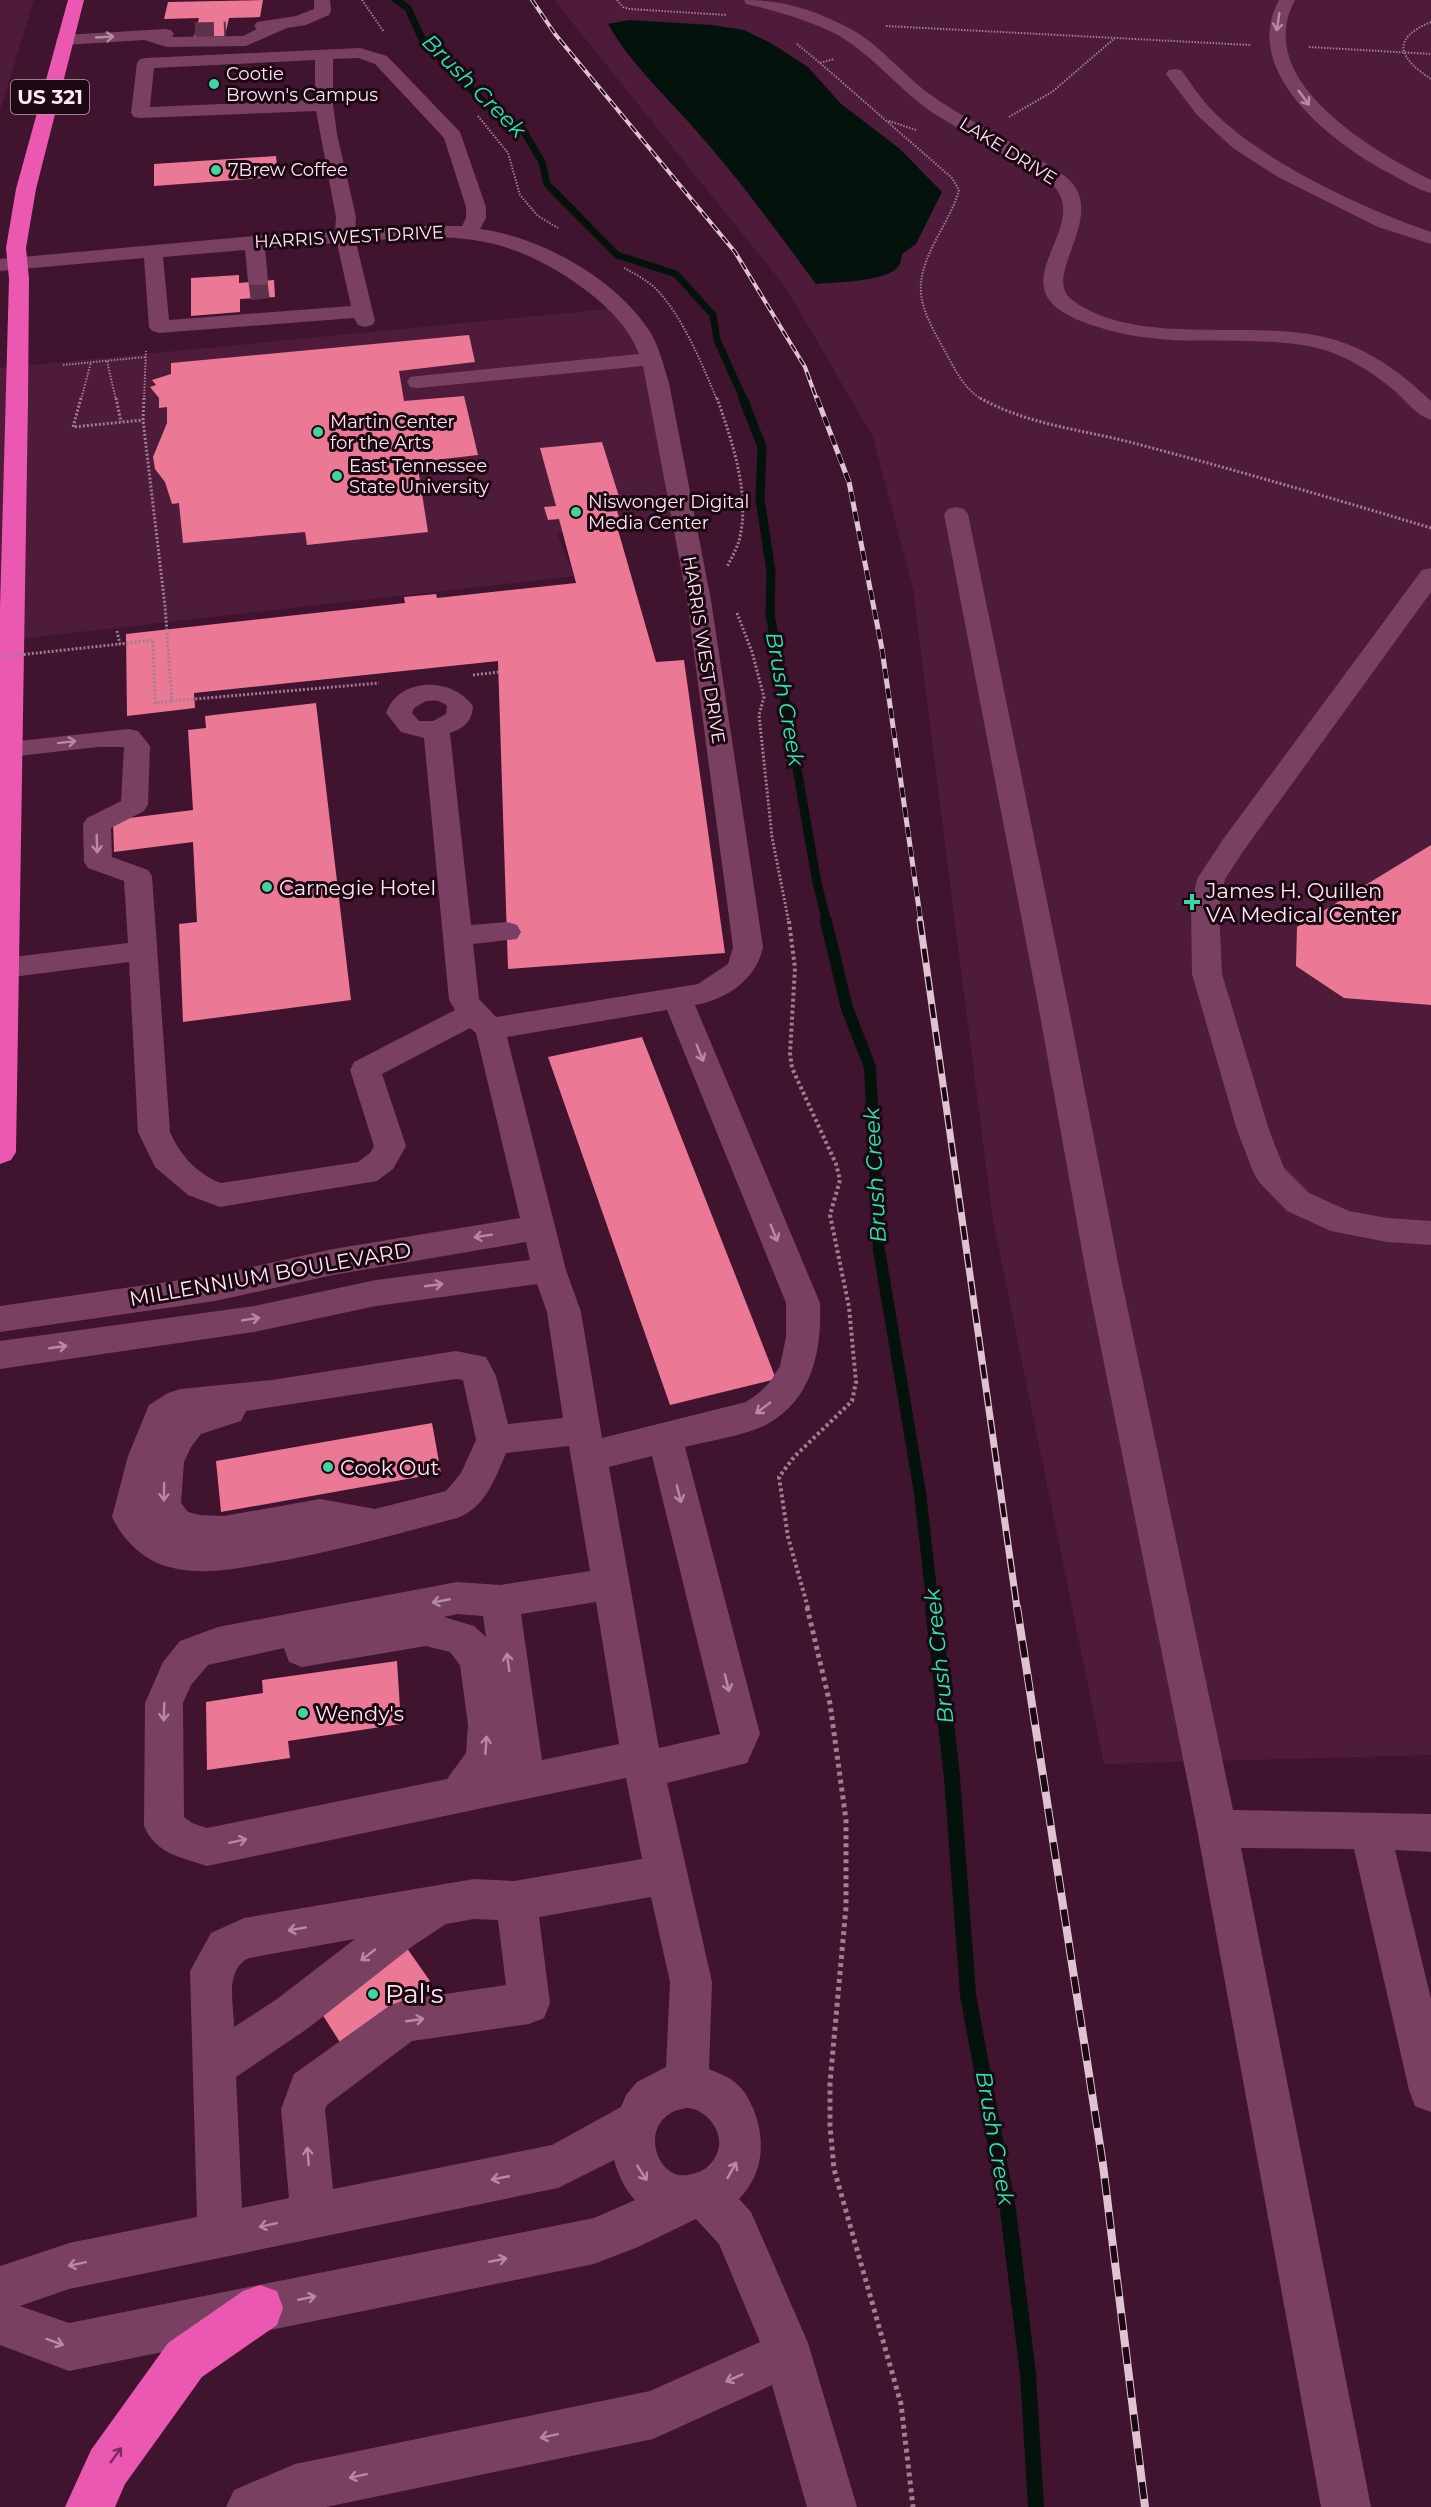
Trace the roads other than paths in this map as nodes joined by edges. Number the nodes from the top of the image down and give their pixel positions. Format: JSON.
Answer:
{"nodes":[{"id":1,"x":76,"y":0,"type":"edge"},
{"id":2,"x":322,"y":0,"type":"edge"},
{"id":3,"x":752,"y":0,"type":"edge"},
{"id":4,"x":1287,"y":0,"type":"edge"},
{"id":5,"x":286,"y":22,"type":"junction"},
{"id":6,"x":226,"y":31,"type":"tunnel mouth"},
{"id":7,"x":195,"y":32,"type":"tunnel mouth"},
{"id":8,"x":145,"y":35,"type":"junction"},
{"id":9,"x":65,"y":40,"type":"junction"},
{"id":10,"x":324,"y":54,"type":"junction"},
{"id":11,"x":1175,"y":74,"type":"dead end"},
{"id":12,"x":324,"y":105,"type":"junction"},
{"id":13,"x":1431,"y":187,"type":"edge"},
{"id":14,"x":468,"y":233,"type":"junction"},
{"id":15,"x":345,"y":236,"type":"junction"},
{"id":16,"x":1431,"y":238,"type":"edge"},
{"id":17,"x":254,"y":242,"type":"junction"},
{"id":18,"x":153,"y":250,"type":"junction"},
{"id":19,"x":9,"y":265,"type":"edge"},
{"id":20,"x":260,"y":299,"type":"junction"},
{"id":21,"x":651,"y":359,"type":"junction"},
{"id":22,"x":418,"y":382,"type":"dead end"},
{"id":23,"x":1431,"y":413,"type":"edge"},
{"id":24,"x":956,"y":514,"type":"dead end"},
{"id":25,"x":1431,"y":575,"type":"edge"},
{"id":26,"x":436,"y":729,"type":"dead end"},
{"id":27,"x":9,"y":749,"type":"junction"},
{"id":28,"x":4,"y":825,"type":"edge"},
{"id":29,"x":507,"y":932,"type":"dead end"},
{"id":30,"x":457,"y":936,"type":"junction"},
{"id":31,"x":142,"y":951,"type":"junction"},
{"id":32,"x":5,"y":968,"type":"junction"},
{"id":33,"x":678,"y":999,"type":"junction"},
{"id":34,"x":482,"y":1021,"type":"junction"},
{"id":35,"x":0,"y":1152,"type":"edge"},
{"id":36,"x":540,"y":1227,"type":"junction"},
{"id":37,"x":1431,"y":1233,"type":"edge"},
{"id":38,"x":549,"y":1270,"type":"junction"},
{"id":39,"x":0,"y":1319,"type":"edge"},
{"id":40,"x":0,"y":1355,"type":"edge"},
{"id":41,"x":665,"y":1437,"type":"junction"},
{"id":42,"x":494,"y":1440,"type":"junction"},
{"id":43,"x":586,"y":1443,"type":"junction"},
{"id":44,"x":610,"y":1584,"type":"junction"},
{"id":45,"x":500,"y":1601,"type":"junction"},
{"id":46,"x":177,"y":1674,"type":"junction"},
{"id":47,"x":643,"y":1762,"type":"junction"},
{"id":48,"x":525,"y":1782,"type":"junction"},
{"id":49,"x":459,"y":1795,"type":"junction"},
{"id":50,"x":1217,"y":1829,"type":"junction"},
{"id":51,"x":1370,"y":1830,"type":"junction"},
{"id":52,"x":1431,"y":1833,"type":"edge"},
{"id":53,"x":666,"y":1875,"type":"junction"},
{"id":54,"x":514,"y":1901,"type":"junction"},
{"id":55,"x":438,"y":1905,"type":"junction"},
{"id":56,"x":214,"y":2066,"type":"junction"},
{"id":57,"x":687,"y":2086,"type":"junction"},
{"id":58,"x":1431,"y":2090,"type":"edge"},
{"id":59,"x":636,"y":2123,"type":"junction"},
{"id":60,"x":695,"y":2197,"type":"junction"},
{"id":61,"x":313,"y":2215,"type":"junction"},
{"id":62,"x":220,"y":2235,"type":"junction"},
{"id":63,"x":0,"y":2289,"type":"edge"},
{"id":64,"x":260,"y":2308,"type":"junction"},
{"id":65,"x":0,"y":2322,"type":"edge"},
{"id":66,"x":787,"y":2354,"type":"junction"},
{"id":67,"x":90,"y":2507,"type":"edge"},
{"id":68,"x":251,"y":2507,"type":"edge"},
{"id":69,"x":832,"y":2507,"type":"edge"},
{"id":70,"x":1346,"y":2507,"type":"edge"}],
"edges":[{"from":1,"to":9,"type":"highway","number":"US 321"},
{"from":2,"to":5,"type":"street"},
{"from":3,"to":23,"type":"street","name":"LAKE DRIVE"},
{"from":4,"to":13,"type":"street","one_way":true},
{"from":5,"to":6,"type":"street"},
{"from":5,"to":8,"type":"street"},
{"from":7,"to":8,"type":"street"},
{"from":9,"to":8,"type":"street","one_way":true},
{"from":9,"to":19,"type":"highway","number":"US 321"},
{"from":10,"to":12,"type":"street"},
{"from":10,"to":12,"type":"street"},
{"from":10,"to":14,"type":"street"},
{"from":11,"to":16,"type":"street"},
{"from":12,"to":15,"type":"street"},
{"from":14,"to":15,"type":"street","name":"HARRIS WEST DRIVE"},
{"from":14,"to":21,"type":"street","name":"HARRIS WEST DRIVE"},
{"from":15,"to":17,"type":"street","name":"HARRIS WEST DRIVE"},
{"from":15,"to":20,"type":"street"},
{"from":17,"to":18,"type":"street","name":"HARRIS WEST DRIVE"},
{"from":17,"to":20,"type":"street"},
{"from":18,"to":19,"type":"street","name":"HARRIS WEST DRIVE"},
{"from":18,"to":20,"type":"street"},
{"from":19,"to":27,"type":"highway","number":"US 321"},
{"from":21,"to":22,"type":"street"},
{"from":21,"to":33,"type":"street","name":"HARRIS WEST DRIVE"},
{"from":24,"to":50,"type":"street"},
{"from":25,"to":37,"type":"street"},
{"from":26,"to":30,"type":"street"},
{"from":27,"to":28,"type":"highway","number":"US 321"},
{"from":27,"to":31,"type":"street","one_way":true},
{"from":28,"to":32,"type":"highway","number":"US 321"},
{"from":29,"to":30,"type":"street"},
{"from":30,"to":34,"type":"street"},
{"from":31,"to":32,"type":"street"},
{"from":31,"to":34,"type":"street","name":"HARRIS WEST DRIVE"},
{"from":32,"to":35,"type":"highway","number":"US 321"},
{"from":33,"to":34,"type":"street","name":"HARRIS WEST DRIVE"},
{"from":33,"to":41,"type":"street","one_way":true},
{"from":34,"to":36,"type":"street"},
{"from":36,"to":38,"type":"street"},
{"from":36,"to":39,"type":"street","name":"MILLENNIUM BOULEVARD","one_way":true},
{"from":40,"to":38,"type":"street","one_way":true},
{"from":38,"to":43,"type":"street"},
{"from":41,"to":43,"type":"street"},
{"from":41,"to":47,"type":"street","one_way":true},
{"from":42,"to":42,"type":"street","one_way":true},
{"from":42,"to":43,"type":"street"},
{"from":43,"to":44,"type":"street"},
{"from":44,"to":45,"type":"street"},
{"from":44,"to":47,"type":"street"},
{"from":45,"to":46,"type":"street","one_way":true},
{"from":48,"to":45,"type":"street","one_way":true},
{"from":46,"to":49,"type":"street","one_way":true},
{"from":49,"to":46,"type":"street","one_way":true},
{"from":47,"to":48,"type":"street"},
{"from":47,"to":53,"type":"street"},
{"from":48,"to":49,"type":"street"},
{"from":50,"to":51,"type":"street"},
{"from":50,"to":70,"type":"street"},
{"from":51,"to":52,"type":"street"},
{"from":51,"to":58,"type":"street"},
{"from":53,"to":54,"type":"street"},
{"from":53,"to":57,"type":"street"},
{"from":54,"to":55,"type":"street"},
{"from":61,"to":54,"type":"street","one_way":true},
{"from":55,"to":56,"type":"street","one_way":true},
{"from":55,"to":56,"type":"street","one_way":true},
{"from":56,"to":62,"type":"street"},
{"from":57,"to":59,"type":"street"},
{"from":60,"to":57,"type":"street","one_way":true},
{"from":59,"to":60,"type":"street","one_way":true},
{"from":59,"to":61,"type":"street","one_way":true},
{"from":64,"to":60,"type":"street","one_way":true},
{"from":60,"to":66,"type":"street"},
{"from":61,"to":62,"type":"street","one_way":true},
{"from":62,"to":63,"type":"street","one_way":true},
{"from":65,"to":64,"type":"street","one_way":true},
{"from":67,"to":64,"type":"highway","one_way":true},
{"from":66,"to":68,"type":"street","one_way":true},
{"from":66,"to":69,"type":"street"}]}
